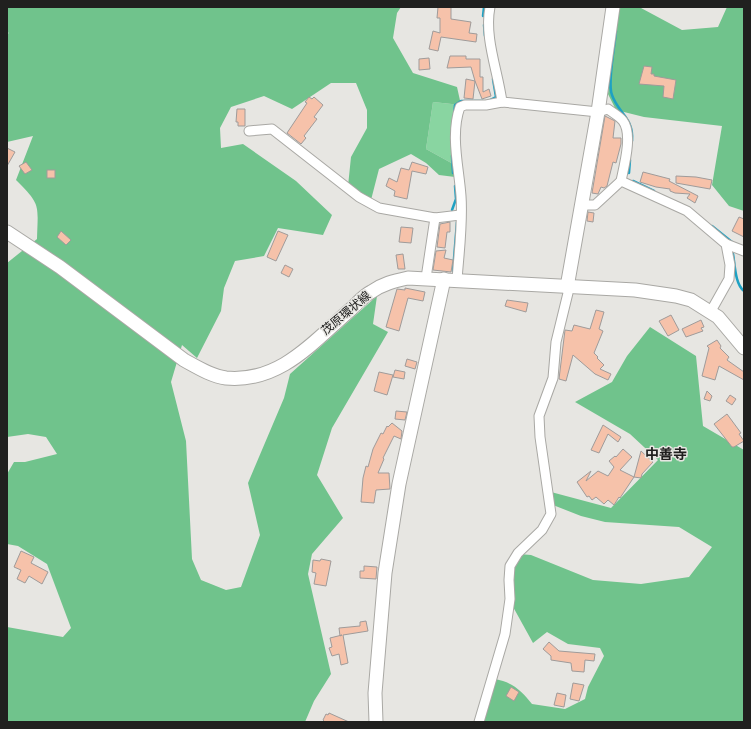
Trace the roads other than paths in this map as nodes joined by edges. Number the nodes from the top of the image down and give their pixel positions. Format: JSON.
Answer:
{"nodes":[{"id":1,"x":490,"y":7,"type":"edge"},
{"id":2,"x":613,"y":7,"type":"edge"},
{"id":3,"x":502,"y":102,"type":"junction"},
{"id":4,"x":598,"y":112,"type":"junction"},
{"id":5,"x":250,"y":131,"type":"dead end"},
{"id":6,"x":621,"y":181,"type":"junction"},
{"id":7,"x":581,"y":205,"type":"junction"},
{"id":8,"x":460,"y":215,"type":"junction"},
{"id":9,"x":435,"y":218,"type":"junction"},
{"id":10,"x":7,"y":232,"type":"edge"},
{"id":11,"x":726,"y":244,"type":"junction"},
{"id":12,"x":744,"y":251,"type":"edge"},
{"id":13,"x":426,"y":278,"type":"junction"},
{"id":14,"x":444,"y":279,"type":"junction"},
{"id":15,"x":457,"y":280,"type":"junction"},
{"id":16,"x":567,"y":287,"type":"junction"},
{"id":17,"x":711,"y":311,"type":"junction"},
{"id":18,"x":744,"y":348,"type":"edge"},
{"id":19,"x":376,"y":722,"type":"edge"},
{"id":20,"x":479,"y":722,"type":"edge"}],
"edges":[{"from":1,"to":3,"type":"street"},
{"from":2,"to":4,"type":"main road"},
{"from":3,"to":4,"type":"street"},
{"from":3,"to":8,"type":"street"},
{"from":4,"to":6,"type":"street"},
{"from":4,"to":7,"type":"main road"},
{"from":5,"to":9,"type":"street"},
{"from":6,"to":7,"type":"street"},
{"from":6,"to":11,"type":"street"},
{"from":7,"to":16,"type":"main road"},
{"from":8,"to":9,"type":"street"},
{"from":8,"to":15,"type":"street"},
{"from":9,"to":13,"type":"street"},
{"from":10,"to":13,"type":"main road","name":"茂原環状線"},
{"from":11,"to":12,"type":"street"},
{"from":11,"to":17,"type":"street"},
{"from":13,"to":14,"type":"main road","name":"茂原環状線"},
{"from":14,"to":15,"type":"main road","name":"茂原環状線"},
{"from":14,"to":19,"type":"main road"},
{"from":15,"to":16,"type":"main road","name":"茂原環状線"},
{"from":16,"to":17,"type":"main road","name":"茂原環状線"},
{"from":16,"to":20,"type":"street"},
{"from":17,"to":18,"type":"main road","name":"茂原環状線"}]}
